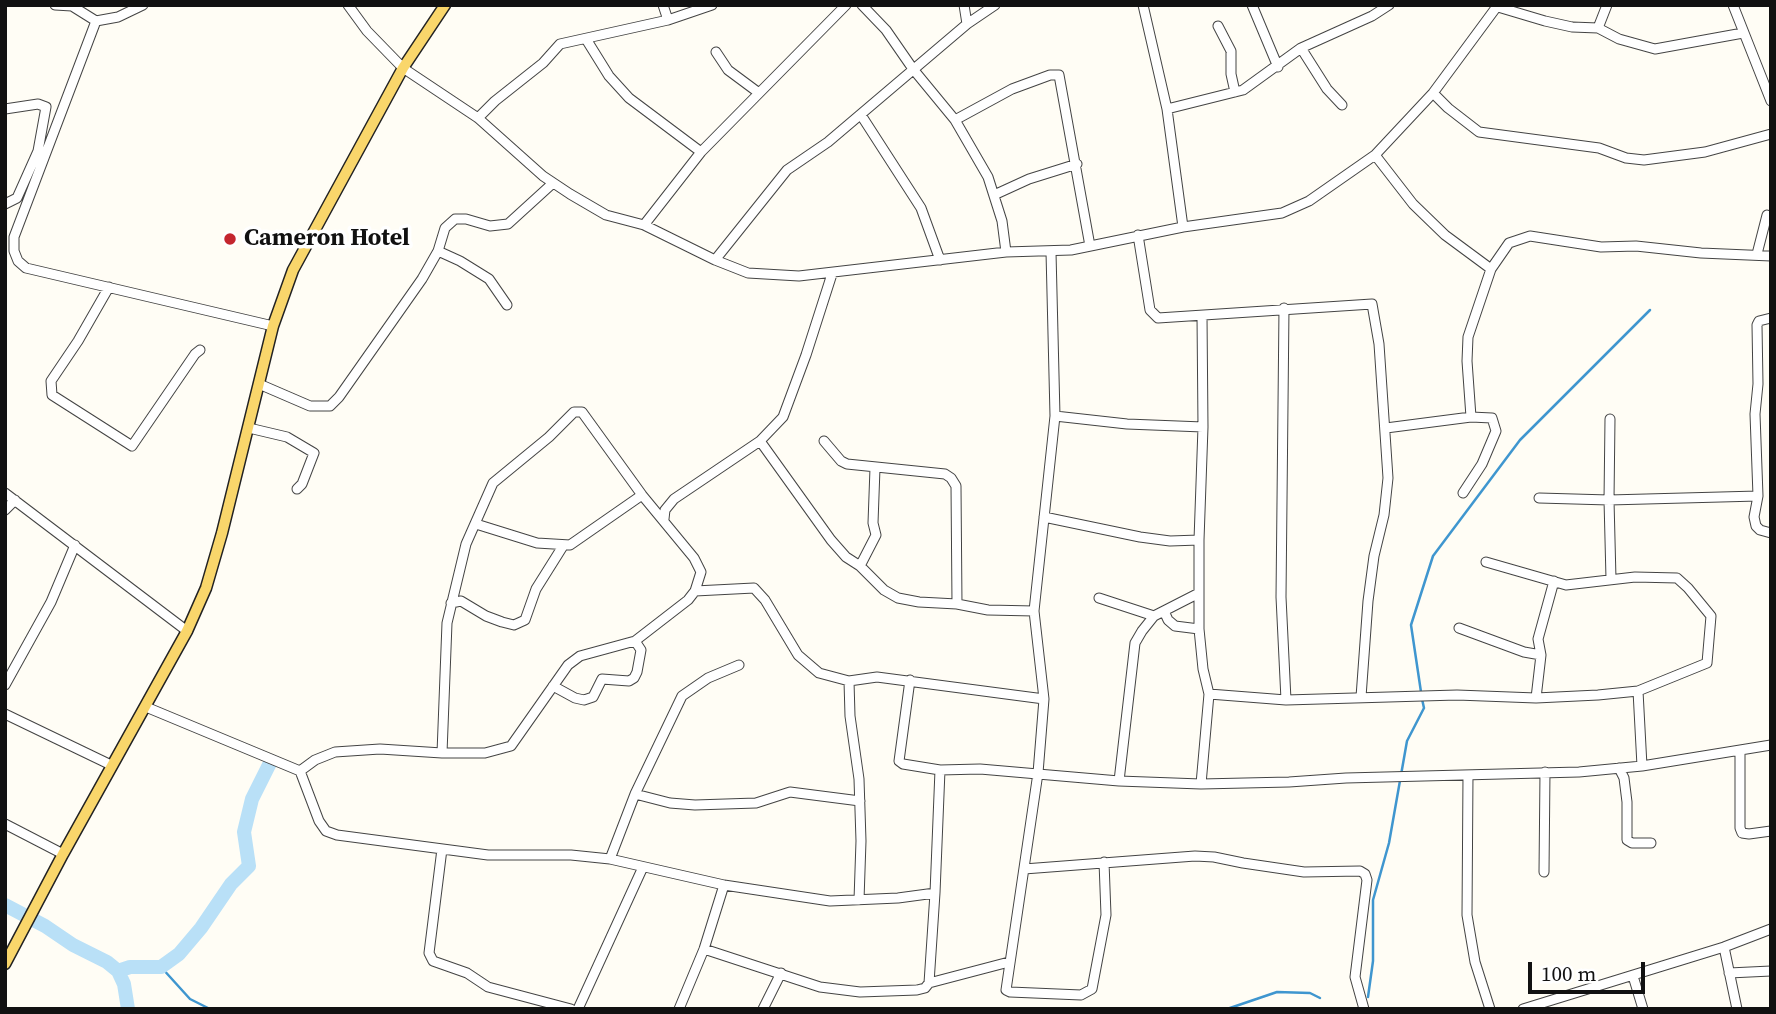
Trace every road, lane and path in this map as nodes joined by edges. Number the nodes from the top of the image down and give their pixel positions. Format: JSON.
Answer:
{"nodes":[{"id":1,"x":55,"y":5,"type":"edge"},
{"id":2,"x":144,"y":5,"type":"edge"},
{"id":3,"x":348,"y":5,"type":"edge"},
{"id":4,"x":445,"y":5,"type":"edge"},
{"id":5,"x":663,"y":5,"type":"edge"},
{"id":6,"x":712,"y":5,"type":"edge"},
{"id":7,"x":846,"y":5,"type":"edge"},
{"id":8,"x":863,"y":5,"type":"edge"},
{"id":9,"x":964,"y":5,"type":"edge"},
{"id":10,"x":995,"y":5,"type":"edge"},
{"id":11,"x":1143,"y":5,"type":"edge"},
{"id":12,"x":1252,"y":5,"type":"edge"},
{"id":13,"x":1370,"y":5,"type":"edge"},
{"id":14,"x":1389,"y":5,"type":"edge"},
{"id":15,"x":1607,"y":5,"type":"edge"},
{"id":16,"x":1733,"y":5,"type":"edge"},
{"id":17,"x":71,"y":6,"type":"edge"},
{"id":18,"x":1498,"y":6,"type":"edge"},
{"id":19,"x":1372,"y":16,"type":"junction"},
{"id":20,"x":668,"y":20,"type":"junction"},
{"id":21,"x":96,"y":22,"type":"junction"},
{"id":22,"x":967,"y":24,"type":"junction"},
{"id":23,"x":1218,"y":26,"type":"dead end"},
{"id":24,"x":1598,"y":29,"type":"junction"},
{"id":25,"x":1743,"y":33,"type":"junction"},
{"id":26,"x":586,"y":39,"type":"junction"},
{"id":27,"x":1301,"y":48,"type":"junction"},
{"id":28,"x":716,"y":52,"type":"dead end"},
{"id":29,"x":1278,"y":67,"type":"junction"},
{"id":30,"x":403,"y":68,"type":"junction"},
{"id":31,"x":913,"y":69,"type":"junction"},
{"id":32,"x":1235,"y":92,"type":"junction"},
{"id":33,"x":758,"y":93,"type":"junction"},
{"id":34,"x":1433,"y":93,"type":"junction"},
{"id":35,"x":1771,"y":101,"type":"edge"},
{"id":36,"x":1342,"y":105,"type":"dead end"},
{"id":37,"x":5,"y":109,"type":"edge"},
{"id":38,"x":1167,"y":109,"type":"junction"},
{"id":39,"x":861,"y":115,"type":"junction"},
{"id":40,"x":478,"y":118,"type":"junction"},
{"id":41,"x":955,"y":120,"type":"junction"},
{"id":42,"x":1771,"y":134,"type":"edge"},
{"id":43,"x":701,"y":152,"type":"junction"},
{"id":44,"x":1376,"y":155,"type":"junction"},
{"id":45,"x":1077,"y":164,"type":"junction"},
{"id":46,"x":552,"y":183,"type":"junction"},
{"id":47,"x":993,"y":195,"type":"junction"},
{"id":48,"x":5,"y":204,"type":"edge"},
{"id":49,"x":1767,"y":215,"type":"dead end"},
{"id":50,"x":644,"y":225,"type":"junction"},
{"id":51,"x":1182,"y":227,"type":"junction"},
{"id":52,"x":1138,"y":235,"type":"junction"},
{"id":53,"x":1090,"y":246,"type":"junction"},
{"id":54,"x":438,"y":251,"type":"junction"},
{"id":55,"x":1051,"y":251,"type":"junction"},
{"id":56,"x":1006,"y":252,"type":"junction"},
{"id":57,"x":1757,"y":254,"type":"junction"},
{"id":58,"x":1771,"y":256,"type":"edge"},
{"id":59,"x":715,"y":260,"type":"junction"},
{"id":60,"x":940,"y":260,"type":"junction"},
{"id":61,"x":1491,"y":270,"type":"junction"},
{"id":62,"x":832,"y":274,"type":"junction"},
{"id":63,"x":109,"y":287,"type":"junction"},
{"id":64,"x":507,"y":305,"type":"dead end"},
{"id":65,"x":1284,"y":308,"type":"junction"},
{"id":66,"x":1202,"y":316,"type":"junction"},
{"id":67,"x":1771,"y":318,"type":"edge"},
{"id":68,"x":273,"y":326,"type":"junction"},
{"id":69,"x":200,"y":350,"type":"dead end"},
{"id":70,"x":259,"y":384,"type":"junction"},
{"id":71,"x":1055,"y":416,"type":"junction"},
{"id":72,"x":1471,"y":417,"type":"junction"},
{"id":73,"x":1610,"y":419,"type":"dead end"},
{"id":74,"x":249,"y":428,"type":"junction"},
{"id":75,"x":1203,"y":428,"type":"junction"},
{"id":76,"x":1386,"y":428,"type":"junction"},
{"id":77,"x":760,"y":441,"type":"junction"},
{"id":78,"x":824,"y":441,"type":"dead end"},
{"id":79,"x":875,"y":468,"type":"junction"},
{"id":80,"x":297,"y":489,"type":"dead end"},
{"id":81,"x":5,"y":493,"type":"edge"},
{"id":82,"x":1463,"y":493,"type":"dead end"},
{"id":83,"x":642,"y":495,"type":"junction"},
{"id":84,"x":1758,"y":496,"type":"junction"},
{"id":85,"x":1539,"y":498,"type":"dead end"},
{"id":86,"x":15,"y":500,"type":"junction"},
{"id":87,"x":1609,"y":500,"type":"junction"},
{"id":88,"x":5,"y":510,"type":"edge"},
{"id":89,"x":1044,"y":517,"type":"junction"},
{"id":90,"x":664,"y":519,"type":"junction"},
{"id":91,"x":476,"y":524,"type":"junction"},
{"id":92,"x":1771,"y":533,"type":"edge"},
{"id":93,"x":1199,"y":540,"type":"junction"},
{"id":94,"x":75,"y":545,"type":"junction"},
{"id":95,"x":563,"y":546,"type":"junction"},
{"id":96,"x":1486,"y":562,"type":"dead end"},
{"id":97,"x":860,"y":566,"type":"junction"},
{"id":98,"x":1611,"y":579,"type":"junction"},
{"id":99,"x":1554,"y":580,"type":"junction"},
{"id":100,"x":695,"y":591,"type":"junction"},
{"id":101,"x":1199,"y":593,"type":"junction"},
{"id":102,"x":1099,"y":598,"type":"dead end"},
{"id":103,"x":451,"y":603,"type":"junction"},
{"id":104,"x":957,"y":604,"type":"junction"},
{"id":105,"x":1034,"y":611,"type":"junction"},
{"id":106,"x":1164,"y":611,"type":"junction"},
{"id":107,"x":1154,"y":616,"type":"junction"},
{"id":108,"x":1459,"y":628,"type":"dead end"},
{"id":109,"x":1199,"y":629,"type":"junction"},
{"id":110,"x":187,"y":631,"type":"junction"},
{"id":111,"x":635,"y":641,"type":"junction"},
{"id":112,"x":1541,"y":654,"type":"junction"},
{"id":113,"x":739,"y":665,"type":"dead end"},
{"id":114,"x":910,"y":680,"type":"junction"},
{"id":115,"x":849,"y":681,"type":"junction"},
{"id":116,"x":5,"y":685,"type":"edge"},
{"id":117,"x":553,"y":687,"type":"junction"},
{"id":118,"x":1638,"y":691,"type":"junction"},
{"id":119,"x":1209,"y":694,"type":"junction"},
{"id":120,"x":1361,"y":697,"type":"junction"},
{"id":121,"x":1536,"y":698,"type":"junction"},
{"id":122,"x":1044,"y":699,"type":"junction"},
{"id":123,"x":1286,"y":700,"type":"junction"},
{"id":124,"x":146,"y":707,"type":"junction"},
{"id":125,"x":5,"y":715,"type":"edge"},
{"id":126,"x":1771,"y":745,"type":"edge"},
{"id":127,"x":1740,"y":750,"type":"junction"},
{"id":128,"x":442,"y":753,"type":"junction"},
{"id":129,"x":111,"y":765,"type":"junction"},
{"id":130,"x":1642,"y":766,"type":"junction"},
{"id":131,"x":1619,"y":768,"type":"junction"},
{"id":132,"x":940,"y":769,"type":"junction"},
{"id":133,"x":300,"y":771,"type":"junction"},
{"id":134,"x":1545,"y":772,"type":"junction"},
{"id":135,"x":1038,"y":773,"type":"junction"},
{"id":136,"x":1468,"y":775,"type":"junction"},
{"id":137,"x":1119,"y":781,"type":"junction"},
{"id":138,"x":1200,"y":784,"type":"junction"},
{"id":139,"x":635,"y":794,"type":"junction"},
{"id":140,"x":860,"y":801,"type":"junction"},
{"id":141,"x":5,"y":824,"type":"edge"},
{"id":142,"x":1771,"y":831,"type":"edge"},
{"id":143,"x":1651,"y":843,"type":"dead end"},
{"id":144,"x":442,"y":849,"type":"junction"},
{"id":145,"x":63,"y":854,"type":"junction"},
{"id":146,"x":610,"y":859,"type":"junction"},
{"id":147,"x":1104,"y":862,"type":"junction"},
{"id":148,"x":643,"y":867,"type":"junction"},
{"id":149,"x":1024,"y":869,"type":"junction"},
{"id":150,"x":1544,"y":872,"type":"dead end"},
{"id":151,"x":724,"y":885,"type":"junction"},
{"id":152,"x":935,"y":893,"type":"junction"},
{"id":153,"x":859,"y":900,"type":"junction"},
{"id":154,"x":1771,"y":929,"type":"edge"},
{"id":155,"x":1724,"y":947,"type":"junction"},
{"id":156,"x":704,"y":949,"type":"junction"},
{"id":157,"x":1009,"y":962,"type":"junction"},
{"id":158,"x":5,"y":964,"type":"edge"},
{"id":159,"x":1771,"y":971,"type":"edge"},
{"id":160,"x":781,"y":973,"type":"junction"},
{"id":161,"x":1729,"y":973,"type":"junction"},
{"id":162,"x":1633,"y":976,"type":"junction"},
{"id":163,"x":929,"y":983,"type":"junction"},
{"id":164,"x":1549,"y":1005,"type":"edge"},
{"id":165,"x":571,"y":1009,"type":"edge"},
{"id":166,"x":578,"y":1009,"type":"edge"},
{"id":167,"x":679,"y":1009,"type":"edge"},
{"id":168,"x":764,"y":1009,"type":"edge"},
{"id":169,"x":1364,"y":1009,"type":"edge"},
{"id":170,"x":1490,"y":1009,"type":"edge"},
{"id":171,"x":1523,"y":1009,"type":"edge"},
{"id":172,"x":1643,"y":1009,"type":"edge"},
{"id":173,"x":1737,"y":1009,"type":"edge"}],
"edges":[{"from":1,"to":17,"type":"street"},
{"from":2,"to":21,"type":"street"},
{"from":3,"to":30,"type":"street"},
{"from":4,"to":30,"type":"main road"},
{"from":5,"to":20,"type":"street"},
{"from":6,"to":20,"type":"street"},
{"from":7,"to":33,"type":"street"},
{"from":8,"to":31,"type":"street"},
{"from":9,"to":22,"type":"street"},
{"from":10,"to":22,"type":"street"},
{"from":11,"to":38,"type":"street"},
{"from":12,"to":29,"type":"street"},
{"from":13,"to":19,"type":"street"},
{"from":14,"to":19,"type":"street"},
{"from":15,"to":24,"type":"street"},
{"from":16,"to":25,"type":"street"},
{"from":17,"to":21,"type":"street"},
{"from":18,"to":24,"type":"street"},
{"from":18,"to":34,"type":"street"},
{"from":19,"to":27,"type":"street"},
{"from":20,"to":26,"type":"street"},
{"from":21,"to":63,"type":"street"},
{"from":22,"to":31,"type":"street"},
{"from":23,"to":32,"type":"street"},
{"from":24,"to":25,"type":"street"},
{"from":25,"to":35,"type":"street"},
{"from":26,"to":40,"type":"street"},
{"from":26,"to":43,"type":"street"},
{"from":27,"to":29,"type":"street"},
{"from":27,"to":36,"type":"street"},
{"from":28,"to":33,"type":"street"},
{"from":29,"to":32,"type":"street"},
{"from":30,"to":40,"type":"street"},
{"from":30,"to":68,"type":"main road"},
{"from":31,"to":39,"type":"street"},
{"from":31,"to":41,"type":"street"},
{"from":32,"to":38,"type":"street"},
{"from":33,"to":43,"type":"street"},
{"from":34,"to":42,"type":"street"},
{"from":34,"to":44,"type":"street"},
{"from":37,"to":48,"type":"street"},
{"from":38,"to":51,"type":"street"},
{"from":39,"to":59,"type":"street"},
{"from":39,"to":60,"type":"street"},
{"from":40,"to":46,"type":"street"},
{"from":41,"to":45,"type":"street"},
{"from":41,"to":47,"type":"street"},
{"from":43,"to":50,"type":"street"},
{"from":44,"to":51,"type":"street"},
{"from":44,"to":61,"type":"street"},
{"from":45,"to":47,"type":"street"},
{"from":45,"to":53,"type":"street"},
{"from":46,"to":50,"type":"street"},
{"from":46,"to":54,"type":"street"},
{"from":47,"to":56,"type":"street"},
{"from":49,"to":57,"type":"street"},
{"from":50,"to":59,"type":"street"},
{"from":51,"to":52,"type":"street"},
{"from":52,"to":53,"type":"street"},
{"from":52,"to":66,"type":"street"},
{"from":53,"to":55,"type":"street"},
{"from":54,"to":64,"type":"street"},
{"from":54,"to":70,"type":"street"},
{"from":55,"to":56,"type":"street"},
{"from":55,"to":71,"type":"street"},
{"from":56,"to":60,"type":"street"},
{"from":57,"to":58,"type":"street"},
{"from":57,"to":61,"type":"street"},
{"from":59,"to":62,"type":"street"},
{"from":60,"to":62,"type":"street"},
{"from":61,"to":72,"type":"street"},
{"from":62,"to":77,"type":"street"},
{"from":63,"to":68,"type":"street"},
{"from":63,"to":69,"type":"street"},
{"from":65,"to":66,"type":"street"},
{"from":65,"to":76,"type":"street"},
{"from":65,"to":123,"type":"street"},
{"from":66,"to":75,"type":"street"},
{"from":67,"to":84,"type":"street"},
{"from":68,"to":70,"type":"main road"},
{"from":70,"to":74,"type":"main road"},
{"from":71,"to":75,"type":"street"},
{"from":71,"to":89,"type":"street"},
{"from":72,"to":76,"type":"street"},
{"from":72,"to":82,"type":"street"},
{"from":73,"to":87,"type":"street"},
{"from":74,"to":80,"type":"street"},
{"from":74,"to":110,"type":"main road"},
{"from":75,"to":93,"type":"street"},
{"from":76,"to":120,"type":"street"},
{"from":77,"to":90,"type":"street"},
{"from":77,"to":97,"type":"street"},
{"from":78,"to":79,"type":"street"},
{"from":79,"to":97,"type":"street"},
{"from":79,"to":104,"type":"street"},
{"from":81,"to":86,"type":"street"},
{"from":83,"to":90,"type":"street"},
{"from":83,"to":91,"type":"street"},
{"from":83,"to":95,"type":"street"},
{"from":84,"to":87,"type":"street"},
{"from":84,"to":92,"type":"street"},
{"from":85,"to":87,"type":"street"},
{"from":86,"to":88,"type":"street"},
{"from":86,"to":94,"type":"street"},
{"from":87,"to":98,"type":"street"},
{"from":89,"to":93,"type":"street"},
{"from":89,"to":105,"type":"street"},
{"from":90,"to":100,"type":"street"},
{"from":91,"to":95,"type":"street"},
{"from":91,"to":103,"type":"street"},
{"from":93,"to":101,"type":"street"},
{"from":94,"to":110,"type":"street"},
{"from":94,"to":116,"type":"street"},
{"from":95,"to":103,"type":"street"},
{"from":96,"to":99,"type":"street"},
{"from":97,"to":104,"type":"street"},
{"from":98,"to":99,"type":"street"},
{"from":98,"to":118,"type":"street"},
{"from":99,"to":112,"type":"street"},
{"from":100,"to":111,"type":"street"},
{"from":100,"to":115,"type":"street"},
{"from":101,"to":106,"type":"street"},
{"from":101,"to":109,"type":"street"},
{"from":102,"to":107,"type":"street"},
{"from":103,"to":128,"type":"street"},
{"from":104,"to":105,"type":"street"},
{"from":105,"to":122,"type":"street"},
{"from":106,"to":107,"type":"street"},
{"from":106,"to":109,"type":"street"},
{"from":107,"to":137,"type":"street"},
{"from":108,"to":112,"type":"street"},
{"from":109,"to":119,"type":"street"},
{"from":110,"to":124,"type":"main road"},
{"from":111,"to":117,"type":"street"},
{"from":111,"to":117,"type":"street"},
{"from":112,"to":121,"type":"street"},
{"from":113,"to":139,"type":"street"},
{"from":114,"to":115,"type":"street"},
{"from":114,"to":122,"type":"street"},
{"from":114,"to":132,"type":"street"},
{"from":115,"to":140,"type":"street"},
{"from":117,"to":128,"type":"street"},
{"from":118,"to":121,"type":"street"},
{"from":118,"to":130,"type":"street"},
{"from":119,"to":123,"type":"street"},
{"from":119,"to":138,"type":"street"},
{"from":120,"to":121,"type":"street"},
{"from":120,"to":123,"type":"street"},
{"from":122,"to":135,"type":"street"},
{"from":124,"to":129,"type":"main road"},
{"from":124,"to":133,"type":"street"},
{"from":125,"to":129,"type":"street"},
{"from":126,"to":127,"type":"street"},
{"from":127,"to":130,"type":"street"},
{"from":127,"to":142,"type":"street"},
{"from":128,"to":133,"type":"street"},
{"from":129,"to":145,"type":"main road"},
{"from":130,"to":131,"type":"street"},
{"from":131,"to":134,"type":"street"},
{"from":131,"to":143,"type":"street"},
{"from":132,"to":135,"type":"street"},
{"from":132,"to":152,"type":"street"},
{"from":133,"to":144,"type":"street"},
{"from":134,"to":136,"type":"street"},
{"from":134,"to":150,"type":"street"},
{"from":135,"to":137,"type":"street"},
{"from":135,"to":149,"type":"street"},
{"from":136,"to":138,"type":"street"},
{"from":136,"to":170,"type":"street"},
{"from":137,"to":138,"type":"street"},
{"from":139,"to":140,"type":"street"},
{"from":139,"to":146,"type":"street"},
{"from":140,"to":153,"type":"street"},
{"from":141,"to":145,"type":"street"},
{"from":144,"to":146,"type":"street"},
{"from":144,"to":165,"type":"street"},
{"from":145,"to":158,"type":"main road"},
{"from":146,"to":148,"type":"street"},
{"from":147,"to":149,"type":"street"},
{"from":147,"to":157,"type":"street"},
{"from":147,"to":169,"type":"street"},
{"from":148,"to":151,"type":"street"},
{"from":148,"to":166,"type":"street"},
{"from":149,"to":157,"type":"street"},
{"from":151,"to":153,"type":"street"},
{"from":151,"to":156,"type":"street"},
{"from":152,"to":153,"type":"street"},
{"from":152,"to":163,"type":"street"},
{"from":154,"to":155,"type":"street"},
{"from":155,"to":161,"type":"street"},
{"from":155,"to":162,"type":"street"},
{"from":156,"to":160,"type":"street"},
{"from":156,"to":167,"type":"street"},
{"from":157,"to":163,"type":"street"},
{"from":159,"to":161,"type":"street"},
{"from":160,"to":163,"type":"street"},
{"from":160,"to":168,"type":"street"},
{"from":161,"to":173,"type":"street"},
{"from":162,"to":164,"type":"street"},
{"from":162,"to":172,"type":"street"},
{"from":164,"to":171,"type":"street"}]}
